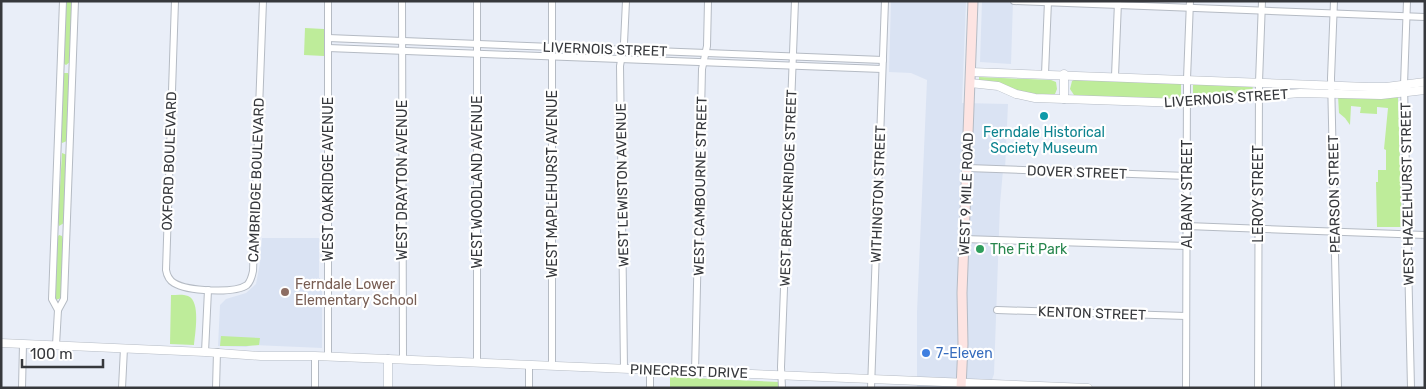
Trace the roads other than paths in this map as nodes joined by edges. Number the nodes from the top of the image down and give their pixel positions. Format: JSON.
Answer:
{"nodes":[{"id":1,"x":63,"y":1,"type":"edge"},
{"id":2,"x":75,"y":1,"type":"edge"},
{"id":3,"x":175,"y":1,"type":"edge"},
{"id":4,"x":263,"y":1,"type":"edge"},
{"id":5,"x":328,"y":1,"type":"edge"},
{"id":6,"x":402,"y":1,"type":"edge"},
{"id":7,"x":477,"y":1,"type":"edge"},
{"id":8,"x":552,"y":1,"type":"edge"},
{"id":9,"x":626,"y":1,"type":"edge"},
{"id":10,"x":708,"y":1,"type":"edge"},
{"id":11,"x":795,"y":1,"type":"edge"},
{"id":12,"x":885,"y":1,"type":"edge"},
{"id":13,"x":973,"y":1,"type":"edge"},
{"id":14,"x":1014,"y":1,"type":"edge"},
{"id":15,"x":1262,"y":1,"type":"edge"},
{"id":16,"x":1334,"y":1,"type":"edge"},
{"id":17,"x":1407,"y":1,"type":"edge"},
{"id":18,"x":1048,"y":2,"type":"edge"},
{"id":19,"x":1118,"y":3,"type":"edge"},
{"id":20,"x":1190,"y":5,"type":"edge"},
{"id":21,"x":1262,"y":10,"type":"junction"},
{"id":22,"x":1334,"y":14,"type":"junction"},
{"id":23,"x":1407,"y":16,"type":"junction"},
{"id":24,"x":1425,"y":17,"type":"edge"},
{"id":25,"x":328,"y":38,"type":"junction"},
{"id":26,"x":402,"y":41,"type":"junction"},
{"id":27,"x":477,"y":44,"type":"junction"},
{"id":28,"x":552,"y":47,"type":"junction"},
{"id":29,"x":328,"y":48,"type":"junction"},
{"id":30,"x":623,"y":49,"type":"junction"},
{"id":31,"x":402,"y":50,"type":"junction"},
{"id":32,"x":477,"y":53,"type":"junction"},
{"id":33,"x":706,"y":53,"type":"junction"},
{"id":34,"x":552,"y":56,"type":"junction"},
{"id":35,"x":793,"y":56,"type":"junction"},
{"id":36,"x":622,"y":59,"type":"junction"},
{"id":37,"x":883,"y":60,"type":"junction"},
{"id":38,"x":704,"y":62,"type":"junction"},
{"id":39,"x":792,"y":66,"type":"junction"},
{"id":40,"x":60,"y":68,"type":"junction"},
{"id":41,"x":72,"y":68,"type":"junction"},
{"id":42,"x":882,"y":70,"type":"junction"},
{"id":43,"x":970,"y":72,"type":"junction"},
{"id":44,"x":1045,"y":74,"type":"junction"},
{"id":45,"x":1064,"y":74,"type":"junction"},
{"id":46,"x":1115,"y":76,"type":"junction"},
{"id":47,"x":1187,"y":79,"type":"junction"},
{"id":48,"x":1259,"y":82,"type":"junction"},
{"id":49,"x":1425,"y":82,"type":"edge"},
{"id":50,"x":970,"y":83,"type":"junction"},
{"id":51,"x":1332,"y":85,"type":"junction"},
{"id":52,"x":1405,"y":89,"type":"junction"},
{"id":53,"x":1425,"y":90,"type":"edge"},
{"id":54,"x":1332,"y":94,"type":"junction"},
{"id":55,"x":1259,"y":96,"type":"junction"},
{"id":56,"x":1064,"y":99,"type":"junction"},
{"id":57,"x":1187,"y":103,"type":"junction"},
{"id":58,"x":58,"y":149,"type":"junction"},
{"id":59,"x":70,"y":149,"type":"junction"},
{"id":60,"x":967,"y":168,"type":"junction"},
{"id":61,"x":1187,"y":176,"type":"junction"},
{"id":62,"x":1187,"y":226,"type":"junction"},
{"id":63,"x":1258,"y":229,"type":"junction"},
{"id":64,"x":54,"y":231,"type":"junction"},
{"id":65,"x":66,"y":232,"type":"junction"},
{"id":66,"x":1335,"y":232,"type":"junction"},
{"id":67,"x":1408,"y":234,"type":"junction"},
{"id":68,"x":1425,"y":235,"type":"edge"},
{"id":69,"x":964,"y":239,"type":"junction"},
{"id":70,"x":1187,"y":246,"type":"junction"},
{"id":71,"x":208,"y":290,"type":"junction"},
{"id":72,"x":58,"y":310,"type":"junction"},
{"id":73,"x":997,"y":310,"type":"dead end"},
{"id":74,"x":1186,"y":316,"type":"junction"},
{"id":75,"x":1,"y":343,"type":"edge"},
{"id":76,"x":23,"y":344,"type":"junction"},
{"id":77,"x":56,"y":345,"type":"junction"},
{"id":78,"x":124,"y":348,"type":"junction"},
{"id":79,"x":205,"y":352,"type":"junction"},
{"id":80,"x":217,"y":352,"type":"junction"},
{"id":81,"x":315,"y":356,"type":"junction"},
{"id":82,"x":328,"y":357,"type":"junction"},
{"id":83,"x":388,"y":359,"type":"junction"},
{"id":84,"x":403,"y":360,"type":"junction"},
{"id":85,"x":478,"y":363,"type":"junction"},
{"id":86,"x":529,"y":365,"type":"junction"},
{"id":87,"x":552,"y":366,"type":"junction"},
{"id":88,"x":624,"y":369,"type":"junction"},
{"id":89,"x":650,"y":370,"type":"junction"},
{"id":90,"x":695,"y":372,"type":"junction"},
{"id":91,"x":782,"y":375,"type":"junction"},
{"id":92,"x":871,"y":378,"type":"junction"},
{"id":93,"x":962,"y":385,"type":"edge"},
{"id":94,"x":1041,"y":387,"type":"edge"},
{"id":95,"x":22,"y":388,"type":"edge"},
{"id":96,"x":122,"y":388,"type":"edge"},
{"id":97,"x":216,"y":388,"type":"edge"},
{"id":98,"x":315,"y":388,"type":"edge"},
{"id":99,"x":388,"y":388,"type":"edge"},
{"id":100,"x":529,"y":388,"type":"edge"},
{"id":101,"x":650,"y":388,"type":"edge"},
{"id":102,"x":782,"y":388,"type":"edge"},
{"id":103,"x":871,"y":388,"type":"edge"},
{"id":104,"x":1088,"y":388,"type":"edge"},
{"id":105,"x":1186,"y":388,"type":"edge"},
{"id":106,"x":1258,"y":388,"type":"edge"},
{"id":107,"x":1338,"y":388,"type":"edge"},
{"id":108,"x":1411,"y":388,"type":"edge"}],
"edges":[{"from":1,"to":40,"type":"street"},
{"from":2,"to":41,"type":"street"},
{"from":3,"to":71,"type":"street","name":"OXFORD BOULEVARD"},
{"from":4,"to":71,"type":"street","name":"CAMBRIDGE BOULEVARD"},
{"from":5,"to":25,"type":"street","name":"WEST OAKRIDGE AVENUE"},
{"from":6,"to":26,"type":"street","name":"WEST DRAYTON AVENUE"},
{"from":7,"to":27,"type":"street","name":"WEST WOODLAND AVENUE"},
{"from":8,"to":28,"type":"street","name":"WEST MAPLEHURST AVENUE"},
{"from":9,"to":30,"type":"street","name":"WEST LEWISTON AVENUE"},
{"from":10,"to":33,"type":"street","name":"WEST CAMBOURNE STREET"},
{"from":11,"to":35,"type":"street","name":"WEST BRECKENRIDGE STREET"},
{"from":12,"to":37,"type":"street","name":"WITHINGTON STREET"},
{"from":13,"to":43,"type":"main road","name":"WEST 9 MILE ROAD"},
{"from":14,"to":18,"type":"street"},
{"from":15,"to":21,"type":"street","name":"LEROY STREET"},
{"from":16,"to":22,"type":"street","name":"PEARSON STREET"},
{"from":17,"to":23,"type":"street","name":"WEST HAZELHURST STREET"},
{"from":18,"to":19,"type":"street"},
{"from":18,"to":44,"type":"street"},
{"from":19,"to":20,"type":"street"},
{"from":19,"to":46,"type":"street"},
{"from":20,"to":21,"type":"street"},
{"from":20,"to":47,"type":"street","name":"ALBANY STREET"},
{"from":21,"to":22,"type":"street"},
{"from":21,"to":48,"type":"street","name":"LEROY STREET"},
{"from":22,"to":23,"type":"street"},
{"from":22,"to":51,"type":"street","name":"PEARSON STREET"},
{"from":23,"to":24,"type":"street"},
{"from":23,"to":52,"type":"street","name":"WEST HAZELHURST STREET"},
{"from":25,"to":26,"type":"street","name":"LIVERNOIS STREET"},
{"from":25,"to":29,"type":"street","name":"WEST OAKRIDGE AVENUE"},
{"from":26,"to":27,"type":"street","name":"LIVERNOIS STREET"},
{"from":26,"to":31,"type":"street","name":"WEST DRAYTON AVENUE"},
{"from":27,"to":28,"type":"street","name":"LIVERNOIS STREET"},
{"from":27,"to":32,"type":"street","name":"WEST WOODLAND AVENUE"},
{"from":28,"to":30,"type":"street","name":"LIVERNOIS STREET"},
{"from":28,"to":34,"type":"street","name":"WEST MAPLEHURST AVENUE"},
{"from":29,"to":31,"type":"street","name":"LIVERNOIS STREET"},
{"from":29,"to":82,"type":"street","name":"WEST OAKRIDGE AVENUE"},
{"from":30,"to":33,"type":"street","name":"LIVERNOIS STREET"},
{"from":30,"to":36,"type":"street","name":"WEST LEWISTON AVENUE"},
{"from":31,"to":32,"type":"street","name":"LIVERNOIS STREET"},
{"from":31,"to":84,"type":"street","name":"WEST DRAYTON AVENUE"},
{"from":32,"to":34,"type":"street","name":"LIVERNOIS STREET"},
{"from":32,"to":85,"type":"street","name":"WEST WOODLAND AVENUE"},
{"from":33,"to":35,"type":"street","name":"LIVERNOIS STREET"},
{"from":33,"to":38,"type":"street","name":"WEST CAMBOURNE STREET"},
{"from":34,"to":36,"type":"street","name":"LIVERNOIS STREET"},
{"from":34,"to":87,"type":"street","name":"WEST MAPLEHURST AVENUE"},
{"from":35,"to":37,"type":"street","name":"LIVERNOIS STREET"},
{"from":35,"to":39,"type":"street","name":"WEST BRECKENRIDGE STREET"},
{"from":36,"to":38,"type":"street","name":"LIVERNOIS STREET"},
{"from":36,"to":88,"type":"street","name":"WEST LEWISTON AVENUE"},
{"from":37,"to":42,"type":"street","name":"WITHINGTON STREET"},
{"from":38,"to":39,"type":"street","name":"LIVERNOIS STREET"},
{"from":38,"to":90,"type":"street","name":"WEST CAMBOURNE STREET"},
{"from":39,"to":42,"type":"street","name":"LIVERNOIS STREET"},
{"from":39,"to":91,"type":"street","name":"WEST BRECKENRIDGE STREET"},
{"from":40,"to":41,"type":"street"},
{"from":40,"to":58,"type":"street"},
{"from":41,"to":59,"type":"street"},
{"from":42,"to":92,"type":"street","name":"WITHINGTON STREET"},
{"from":43,"to":44,"type":"street","name":"LIVERNOIS STREET"},
{"from":43,"to":50,"type":"main road","name":"WEST 9 MILE ROAD"},
{"from":44,"to":45,"type":"street","name":"LIVERNOIS STREET"},
{"from":45,"to":46,"type":"street","name":"LIVERNOIS STREET"},
{"from":45,"to":56,"type":"street"},
{"from":46,"to":47,"type":"street","name":"LIVERNOIS STREET"},
{"from":47,"to":48,"type":"street","name":"LIVERNOIS STREET"},
{"from":47,"to":57,"type":"street","name":"ALBANY STREET"},
{"from":48,"to":51,"type":"street","name":"LIVERNOIS STREET"},
{"from":48,"to":55,"type":"street","name":"LEROY STREET"},
{"from":49,"to":52,"type":"street","name":"LIVERNOIS STREET"},
{"from":50,"to":56,"type":"street","name":"LIVERNOIS STREET"},
{"from":50,"to":60,"type":"main road","name":"WEST 9 MILE ROAD"},
{"from":51,"to":52,"type":"street","name":"LIVERNOIS STREET"},
{"from":51,"to":54,"type":"street","name":"PEARSON STREET"},
{"from":52,"to":53,"type":"street","name":"LIVERNOIS STREET"},
{"from":52,"to":54,"type":"street","name":"LIVERNOIS STREET"},
{"from":52,"to":67,"type":"street","name":"WEST HAZELHURST STREET"},
{"from":54,"to":55,"type":"street","name":"LIVERNOIS STREET"},
{"from":54,"to":66,"type":"street","name":"PEARSON STREET"},
{"from":55,"to":57,"type":"street","name":"LIVERNOIS STREET"},
{"from":55,"to":63,"type":"street","name":"LEROY STREET"},
{"from":56,"to":57,"type":"street","name":"LIVERNOIS STREET"},
{"from":57,"to":61,"type":"street","name":"ALBANY STREET"},
{"from":58,"to":59,"type":"street"},
{"from":58,"to":64,"type":"street"},
{"from":59,"to":65,"type":"street"},
{"from":60,"to":61,"type":"street","name":"DOVER STREET"},
{"from":60,"to":69,"type":"main road","name":"WEST 9 MILE ROAD"},
{"from":61,"to":62,"type":"street","name":"ALBANY STREET"},
{"from":62,"to":63,"type":"street"},
{"from":62,"to":70,"type":"street","name":"ALBANY STREET"},
{"from":63,"to":66,"type":"street"},
{"from":63,"to":106,"type":"street","name":"LEROY STREET"},
{"from":64,"to":65,"type":"street"},
{"from":64,"to":72,"type":"street"},
{"from":65,"to":72,"type":"street"},
{"from":66,"to":67,"type":"street"},
{"from":66,"to":107,"type":"street","name":"PEARSON STREET"},
{"from":67,"to":68,"type":"street"},
{"from":67,"to":108,"type":"street","name":"WEST HAZELHURST STREET"},
{"from":69,"to":70,"type":"street"},
{"from":69,"to":93,"type":"main road","name":"WEST 9 MILE ROAD"},
{"from":70,"to":74,"type":"street","name":"ALBANY STREET"},
{"from":71,"to":79,"type":"street"},
{"from":72,"to":77,"type":"street"},
{"from":73,"to":74,"type":"street","name":"KENTON STREET"},
{"from":74,"to":105,"type":"street","name":"ALBANY STREET"},
{"from":75,"to":76,"type":"street","name":"PINECREST DRIVE"},
{"from":76,"to":77,"type":"street","name":"PINECREST DRIVE"},
{"from":76,"to":95,"type":"street"},
{"from":77,"to":78,"type":"street","name":"PINECREST DRIVE"},
{"from":78,"to":79,"type":"street","name":"PINECREST DRIVE"},
{"from":78,"to":96,"type":"street"},
{"from":79,"to":80,"type":"street","name":"PINECREST DRIVE"},
{"from":80,"to":81,"type":"street","name":"PINECREST DRIVE"},
{"from":80,"to":97,"type":"street"},
{"from":81,"to":82,"type":"street","name":"PINECREST DRIVE"},
{"from":81,"to":98,"type":"street"},
{"from":82,"to":83,"type":"street","name":"PINECREST DRIVE"},
{"from":83,"to":84,"type":"street","name":"PINECREST DRIVE"},
{"from":83,"to":99,"type":"street"},
{"from":84,"to":85,"type":"street","name":"PINECREST DRIVE"},
{"from":85,"to":86,"type":"street","name":"PINECREST DRIVE"},
{"from":86,"to":87,"type":"street","name":"PINECREST DRIVE"},
{"from":86,"to":100,"type":"street"},
{"from":87,"to":88,"type":"street","name":"PINECREST DRIVE"},
{"from":88,"to":89,"type":"street","name":"PINECREST DRIVE"},
{"from":89,"to":90,"type":"street","name":"PINECREST DRIVE"},
{"from":89,"to":101,"type":"street"},
{"from":90,"to":91,"type":"street","name":"PINECREST DRIVE"},
{"from":91,"to":92,"type":"street","name":"PINECREST DRIVE"},
{"from":91,"to":102,"type":"street","name":"WEST BRECKENRIDGE STREET"},
{"from":92,"to":93,"type":"street","name":"PINECREST DRIVE"},
{"from":92,"to":103,"type":"street","name":"WITHINGTON STREET"},
{"from":93,"to":94,"type":"street","name":"PINECREST DRIVE"},
{"from":94,"to":104,"type":"street","name":"PINECREST DRIVE"}]}
